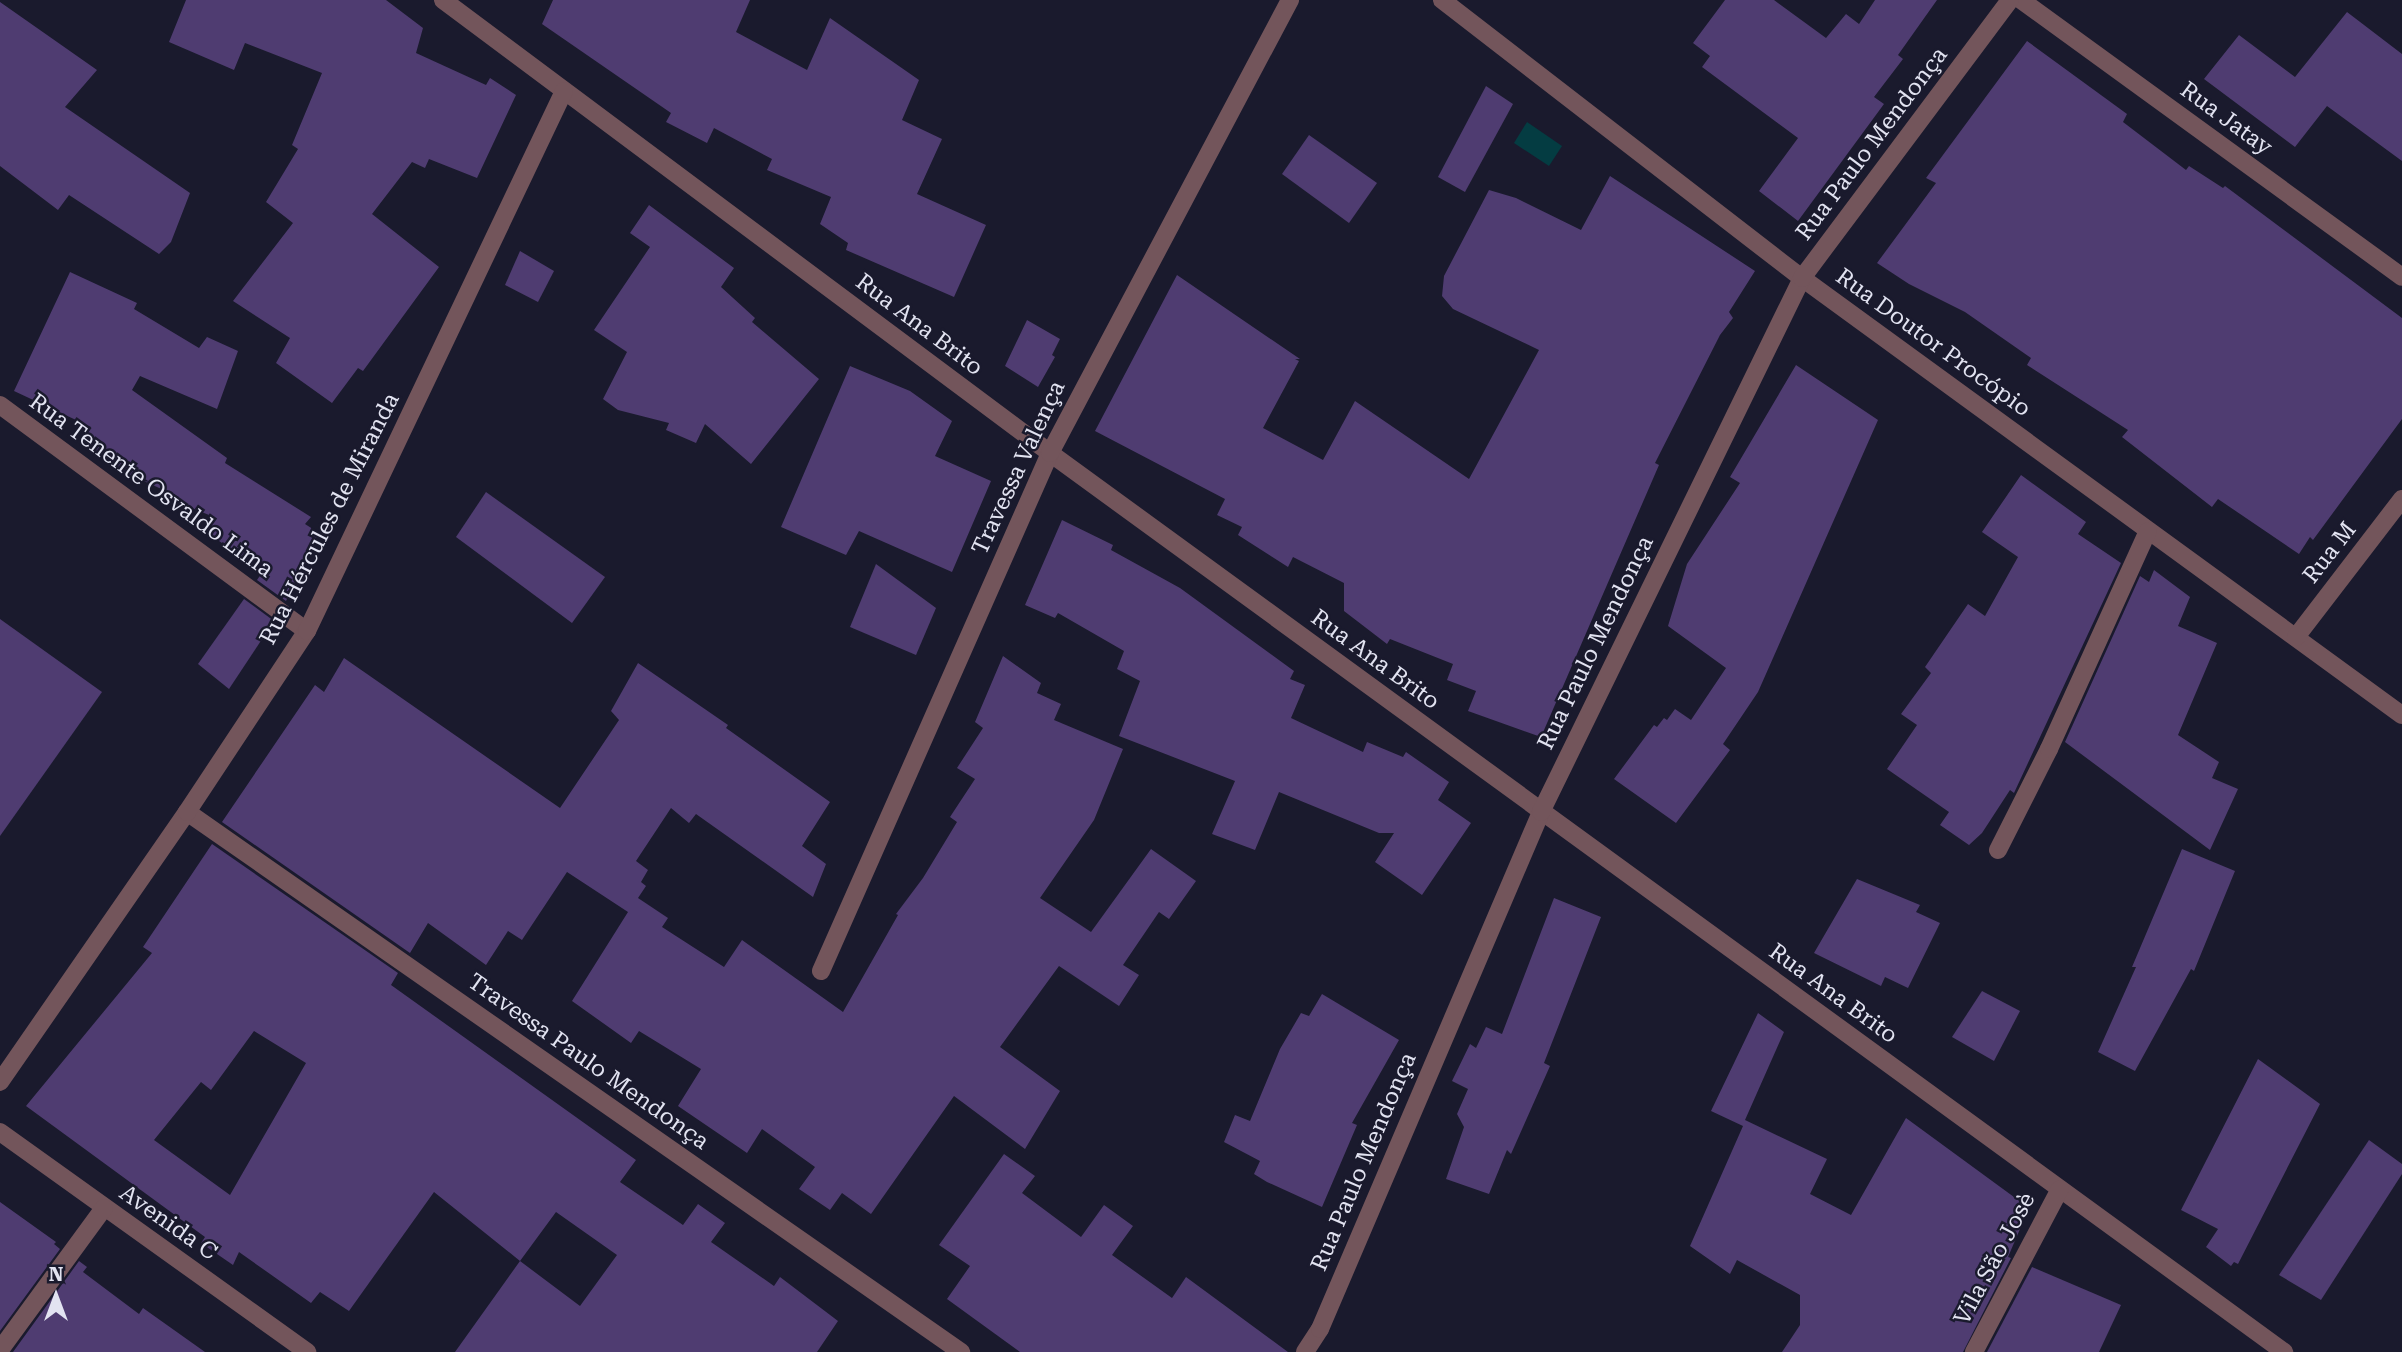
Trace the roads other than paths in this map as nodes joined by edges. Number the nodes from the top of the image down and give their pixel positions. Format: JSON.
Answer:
{"nodes":[{"id":1,"x":443,"y":0,"type":"edge"},
{"id":2,"x":1290,"y":0,"type":"edge"},
{"id":3,"x":1442,"y":0,"type":"edge"},
{"id":4,"x":2010,"y":0,"type":"edge"},
{"id":5,"x":2021,"y":0,"type":"edge"},
{"id":6,"x":2043,"y":7,"type":"edge"},
{"id":7,"x":564,"y":91,"type":"junction"},
{"id":8,"x":2402,"y":277,"type":"edge"},
{"id":9,"x":1802,"y":278,"type":"junction"},
{"id":10,"x":0,"y":405,"type":"edge"},
{"id":11,"x":1050,"y":453,"type":"junction"},
{"id":12,"x":2402,"y":499,"type":"edge"},
{"id":13,"x":2148,"y":531,"type":"junction"},
{"id":14,"x":307,"y":631,"type":"junction"},
{"id":15,"x":2296,"y":637,"type":"junction"},
{"id":16,"x":2402,"y":715,"type":"edge"},
{"id":17,"x":187,"y":812,"type":"junction"},
{"id":18,"x":1541,"y":812,"type":"junction"},
{"id":19,"x":1998,"y":850,"type":"dead end"},
{"id":20,"x":821,"y":971,"type":"dead end"},
{"id":21,"x":0,"y":1082,"type":"edge"},
{"id":22,"x":0,"y":1132,"type":"edge"},
{"id":23,"x":2060,"y":1189,"type":"junction"},
{"id":24,"x":104,"y":1208,"type":"junction"},
{"id":25,"x":0,"y":1350,"type":"edge"},
{"id":26,"x":307,"y":1352,"type":"edge"},
{"id":27,"x":961,"y":1352,"type":"edge"},
{"id":28,"x":1305,"y":1352,"type":"edge"},
{"id":29,"x":1974,"y":1352,"type":"edge"},
{"id":30,"x":2284,"y":1352,"type":"edge"}],
"edges":[{"from":1,"to":7,"type":"street","name":"Rua Ana Brito"},
{"from":2,"to":11,"type":"street","name":"Travessa Valença"},
{"from":3,"to":9,"type":"street","name":"Rua Doutor Procópio"},
{"from":4,"to":9,"type":"street","name":"Rua Paulo Mendonça"},
{"from":5,"to":6,"type":"street","name":"Rua Jatay"},
{"from":6,"to":8,"type":"street","name":"Rua Jatay"},
{"from":7,"to":11,"type":"street","name":"Rua Ana Brito"},
{"from":7,"to":14,"type":"street","name":"Rua Hércules de Miranda"},
{"from":9,"to":13,"type":"street","name":"Rua Doutor Procópio"},
{"from":9,"to":18,"type":"street","name":"Rua Paulo Mendonça"},
{"from":10,"to":14,"type":"street","name":"Rua Tenente Osvaldo Lima"},
{"from":11,"to":18,"type":"street","name":"Rua Ana Brito"},
{"from":11,"to":20,"type":"street","name":"Travessa Valença"},
{"from":12,"to":15,"type":"street","name":"Rua M"},
{"from":13,"to":15,"type":"street","name":"Rua Doutor Procópio"},
{"from":13,"to":19,"type":"street"},
{"from":14,"to":17,"type":"street","name":"Rua Hércules de Miranda"},
{"from":15,"to":16,"type":"street","name":"Rua Doutor Procópio"},
{"from":17,"to":21,"type":"street","name":"Rua Hércules de Miranda"},
{"from":17,"to":27,"type":"street","name":"Travessa Paulo Mendonça"},
{"from":18,"to":23,"type":"street","name":"Rua Ana Brito"},
{"from":18,"to":28,"type":"street","name":"Rua Paulo Mendonça"},
{"from":22,"to":24,"type":"street","name":"Avenida C"},
{"from":23,"to":29,"type":"street","name":"Vila São Josè"},
{"from":23,"to":30,"type":"street","name":"Rua Ana Brito"},
{"from":24,"to":25,"type":"street"},
{"from":24,"to":26,"type":"street","name":"Avenida C"}]}
